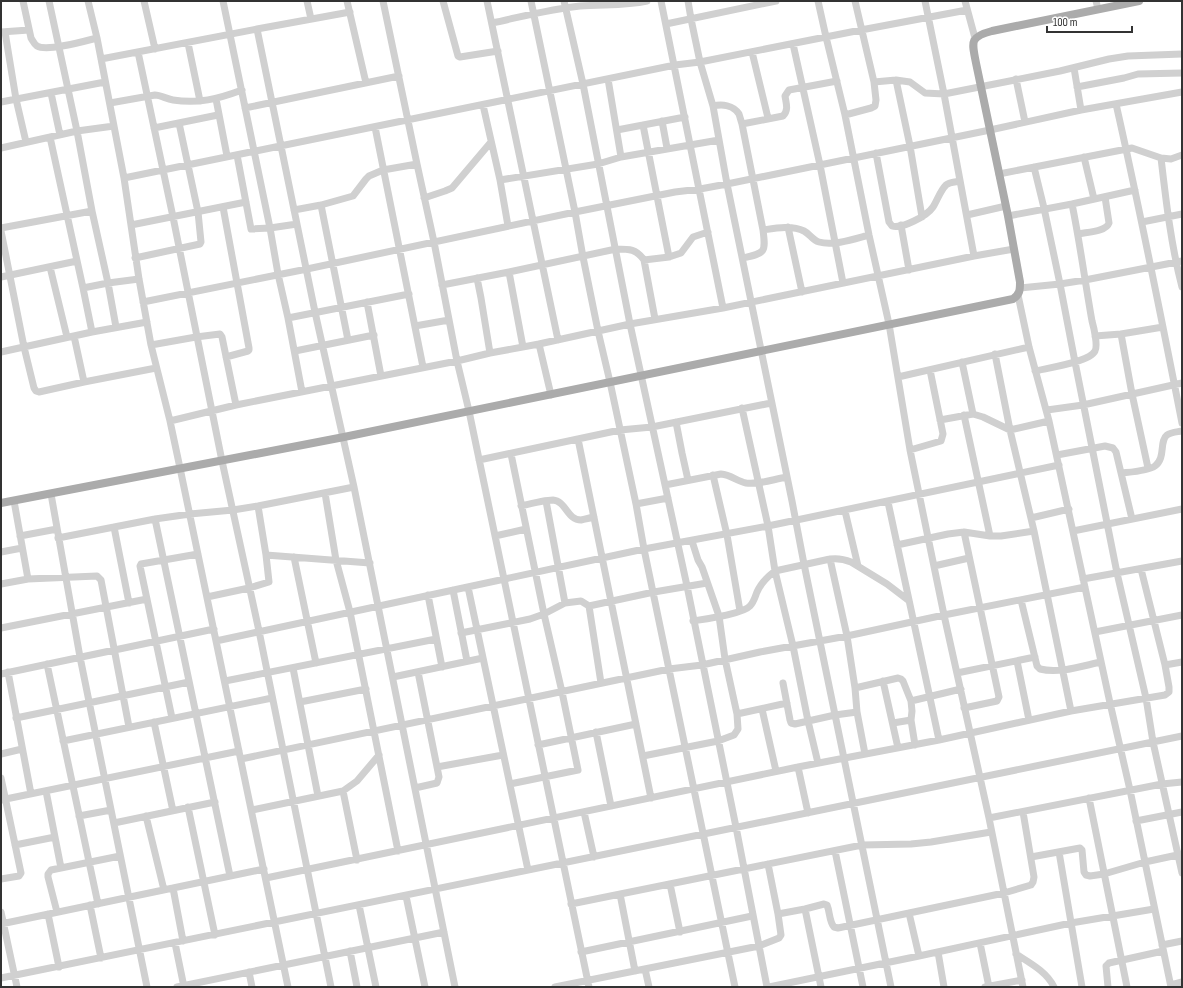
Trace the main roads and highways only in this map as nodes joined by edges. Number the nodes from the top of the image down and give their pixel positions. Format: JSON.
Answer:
{"nodes":[{"id":1,"x":1138,"y":1,"type":"edge"},
{"id":2,"x":1097,"y":5,"type":"edge"},
{"id":3,"x":1,"y":504,"type":"edge"}],
"edges":[{"from":1,"to":2,"type":"main road"},
{"from":2,"to":3,"type":"main road"}]}
